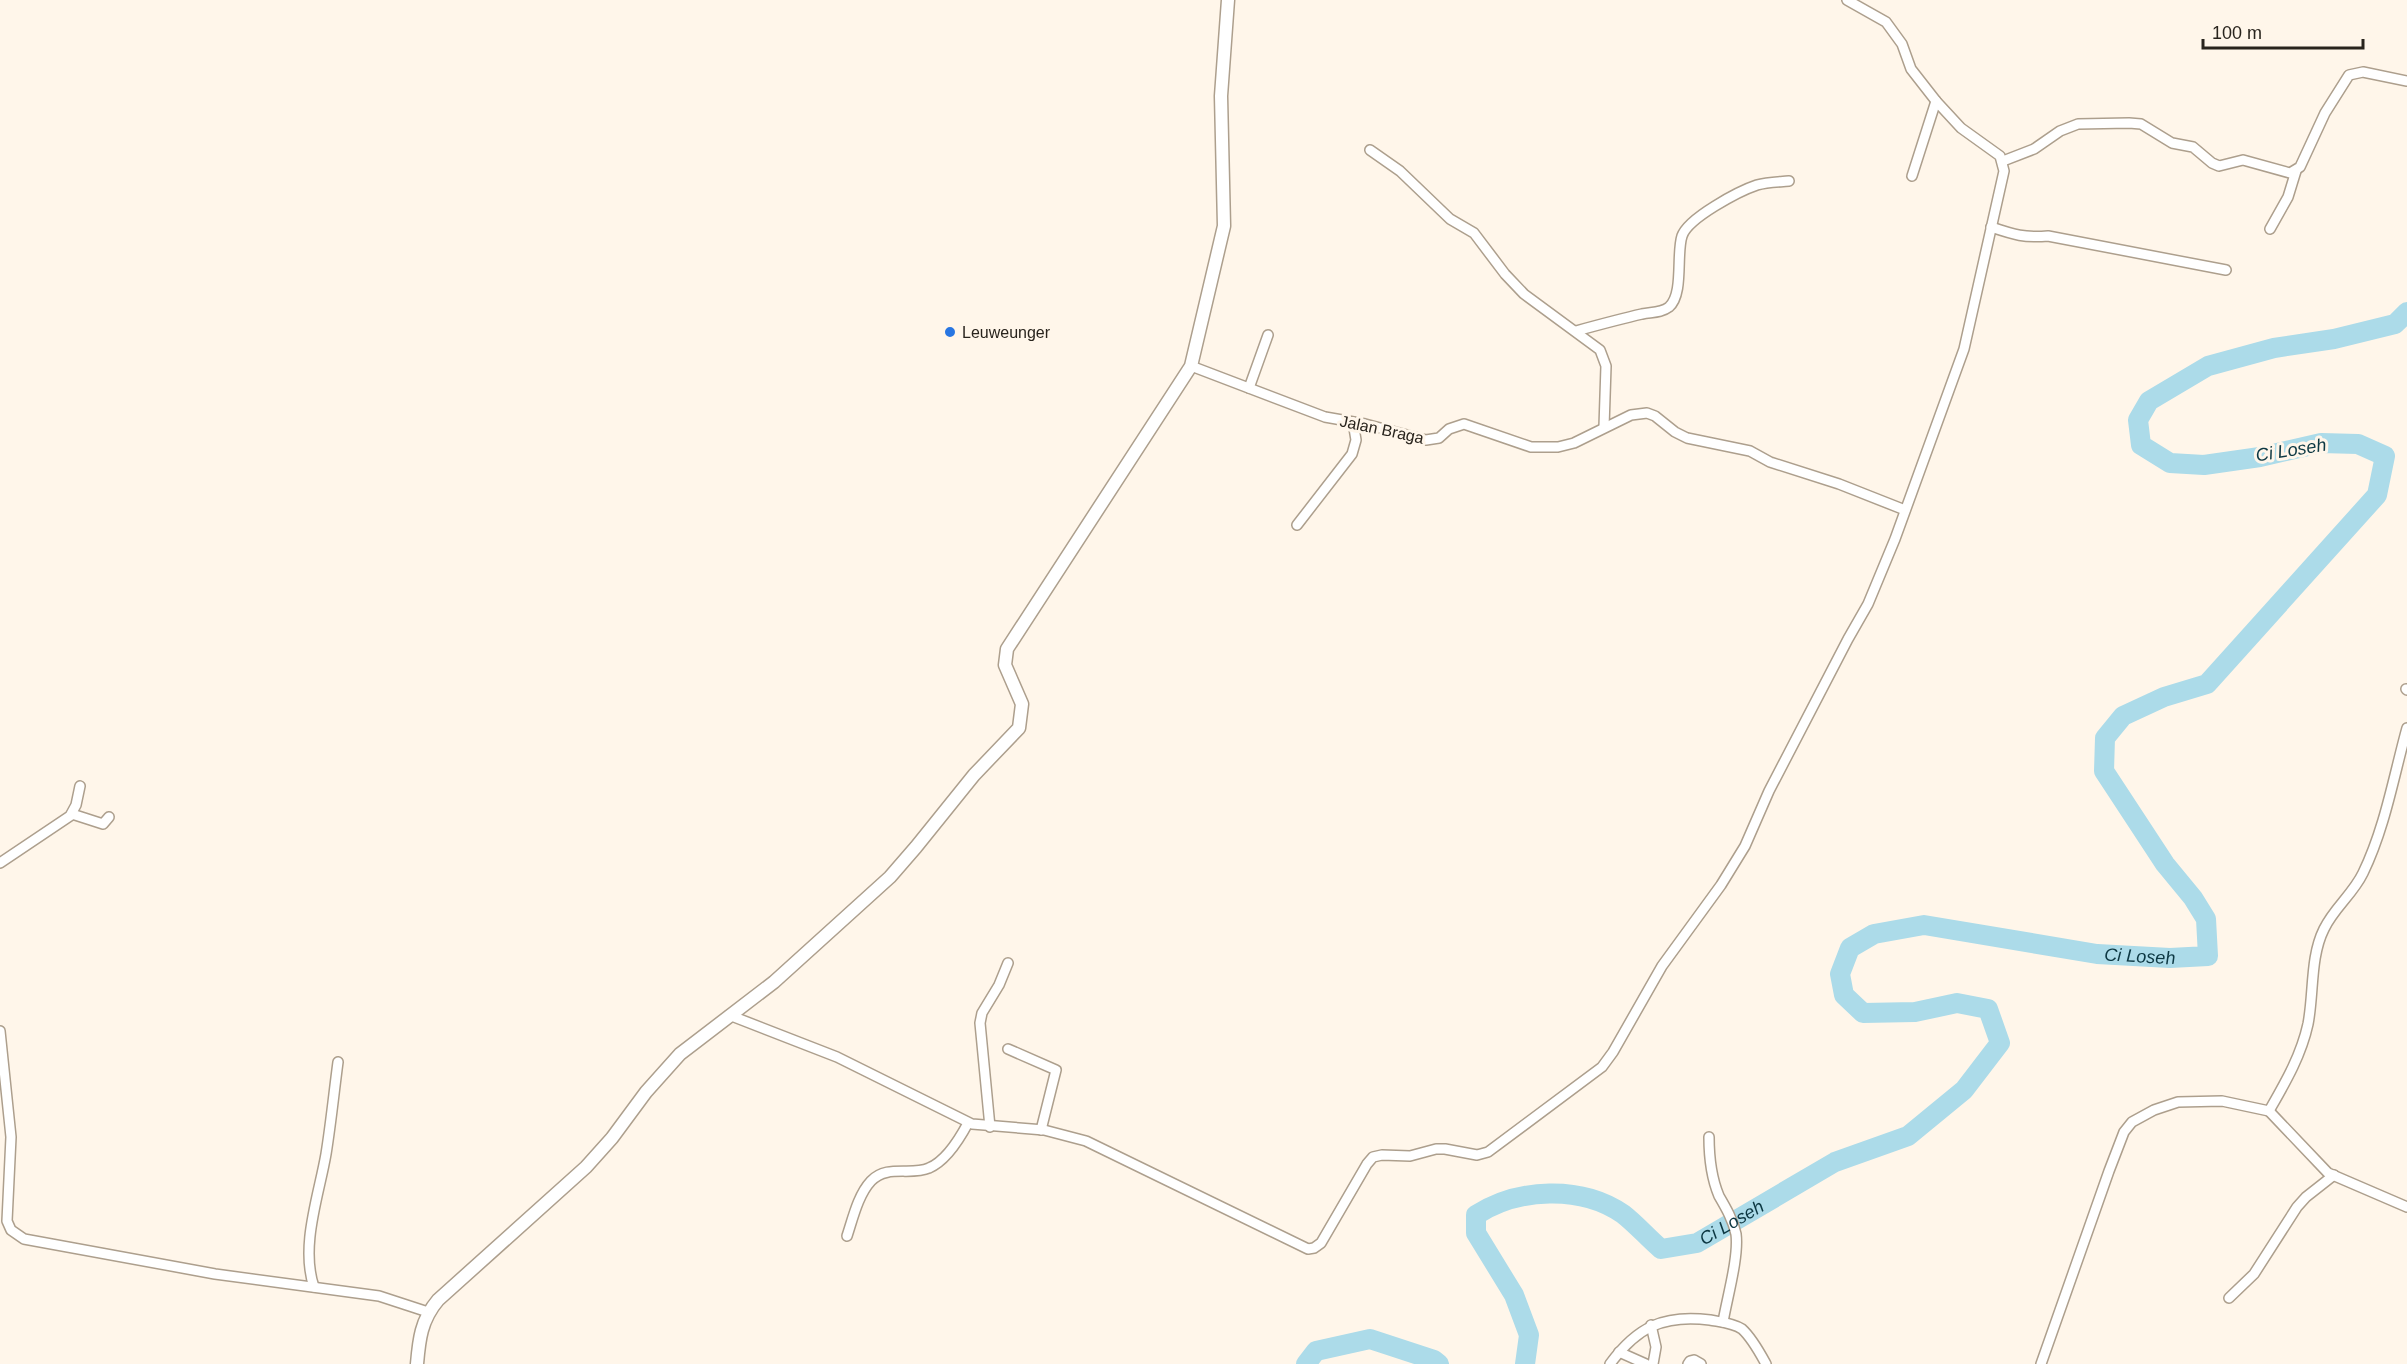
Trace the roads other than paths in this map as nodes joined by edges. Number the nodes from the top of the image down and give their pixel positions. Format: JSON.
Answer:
{"nodes":[{"id":1,"x":1228,"y":0,"type":"edge"},
{"id":2,"x":1847,"y":0,"type":"edge"},
{"id":3,"x":2407,"y":81,"type":"edge"},
{"id":4,"x":1936,"y":101,"type":"junction"},
{"id":5,"x":1370,"y":150,"type":"dead end"},
{"id":6,"x":2003,"y":161,"type":"junction"},
{"id":7,"x":2296,"y":171,"type":"junction"},
{"id":8,"x":1912,"y":176,"type":"dead end"},
{"id":9,"x":1789,"y":181,"type":"dead end"},
{"id":10,"x":1991,"y":227,"type":"junction"},
{"id":11,"x":2271,"y":229,"type":"dead end"},
{"id":12,"x":2226,"y":270,"type":"dead end"},
{"id":13,"x":1576,"y":331,"type":"junction"},
{"id":14,"x":1268,"y":335,"type":"dead end"},
{"id":15,"x":1191,"y":366,"type":"junction"},
{"id":16,"x":1249,"y":388,"type":"junction"},
{"id":17,"x":1353,"y":422,"type":"junction"},
{"id":18,"x":1604,"y":427,"type":"junction"},
{"id":19,"x":1905,"y":510,"type":"junction"},
{"id":20,"x":1297,"y":525,"type":"dead end"},
{"id":21,"x":2407,"y":728,"type":"edge"},
{"id":22,"x":80,"y":786,"type":"dead end"},
{"id":23,"x":72,"y":813,"type":"junction"},
{"id":24,"x":109,"y":817,"type":"dead end"},
{"id":25,"x":0,"y":863,"type":"edge"},
{"id":26,"x":1008,"y":963,"type":"dead end"},
{"id":27,"x":729,"y":1015,"type":"junction"},
{"id":28,"x":0,"y":1031,"type":"edge"},
{"id":29,"x":1008,"y":1049,"type":"dead end"},
{"id":30,"x":338,"y":1062,"type":"dead end"},
{"id":31,"x":2269,"y":1111,"type":"junction"},
{"id":32,"x":978,"y":1125,"type":"junction"},
{"id":33,"x":1041,"y":1130,"type":"junction"},
{"id":34,"x":1709,"y":1137,"type":"dead end"},
{"id":35,"x":2334,"y":1175,"type":"junction"},
{"id":36,"x":2407,"y":1207,"type":"edge"},
{"id":37,"x":847,"y":1236,"type":"dead end"},
{"id":38,"x":315,"y":1287,"type":"junction"},
{"id":39,"x":2229,"y":1298,"type":"dead end"},
{"id":40,"x":428,"y":1312,"type":"junction"},
{"id":41,"x":1723,"y":1322,"type":"junction"},
{"id":42,"x":1651,"y":1324,"type":"junction"},
{"id":43,"x":1619,"y":1352,"type":"junction"},
{"id":44,"x":417,"y":1364,"type":"edge"},
{"id":45,"x":1610,"y":1364,"type":"edge"},
{"id":46,"x":1646,"y":1364,"type":"edge"},
{"id":47,"x":1653,"y":1364,"type":"edge"},
{"id":48,"x":1688,"y":1364,"type":"edge"},
{"id":49,"x":1701,"y":1364,"type":"edge"},
{"id":50,"x":1766,"y":1364,"type":"edge"},
{"id":51,"x":2041,"y":1364,"type":"edge"}],
"edges":[{"from":1,"to":15,"type":"street"},
{"from":2,"to":4,"type":"street"},
{"from":3,"to":7,"type":"street"},
{"from":4,"to":6,"type":"street"},
{"from":4,"to":8,"type":"street"},
{"from":5,"to":13,"type":"street"},
{"from":6,"to":7,"type":"street"},
{"from":6,"to":10,"type":"street"},
{"from":7,"to":11,"type":"street"},
{"from":9,"to":13,"type":"street"},
{"from":10,"to":12,"type":"street"},
{"from":10,"to":19,"type":"street"},
{"from":13,"to":18,"type":"street"},
{"from":14,"to":16,"type":"street"},
{"from":15,"to":16,"type":"street","name":"Jalan Braga"},
{"from":15,"to":27,"type":"street"},
{"from":16,"to":17,"type":"street","name":"Jalan Braga"},
{"from":17,"to":18,"type":"street","name":"Jalan Braga"},
{"from":17,"to":20,"type":"street"},
{"from":18,"to":19,"type":"street","name":"Jalan Braga"},
{"from":19,"to":33,"type":"street"},
{"from":21,"to":31,"type":"street"},
{"from":22,"to":23,"type":"street"},
{"from":23,"to":24,"type":"street"},
{"from":23,"to":25,"type":"street"},
{"from":26,"to":32,"type":"street"},
{"from":27,"to":32,"type":"street"},
{"from":27,"to":40,"type":"street"},
{"from":28,"to":38,"type":"street"},
{"from":29,"to":33,"type":"street"},
{"from":30,"to":38,"type":"street"},
{"from":31,"to":35,"type":"street"},
{"from":31,"to":51,"type":"street"},
{"from":32,"to":33,"type":"street"},
{"from":32,"to":37,"type":"street"},
{"from":34,"to":41,"type":"street"},
{"from":35,"to":36,"type":"street"},
{"from":35,"to":39,"type":"street"},
{"from":38,"to":40,"type":"street"},
{"from":40,"to":44,"type":"street"},
{"from":41,"to":42,"type":"street"},
{"from":41,"to":50,"type":"street"},
{"from":42,"to":43,"type":"street"},
{"from":42,"to":47,"type":"street"},
{"from":43,"to":45,"type":"street"},
{"from":43,"to":46,"type":"street"},
{"from":48,"to":49,"type":"street"}]}
